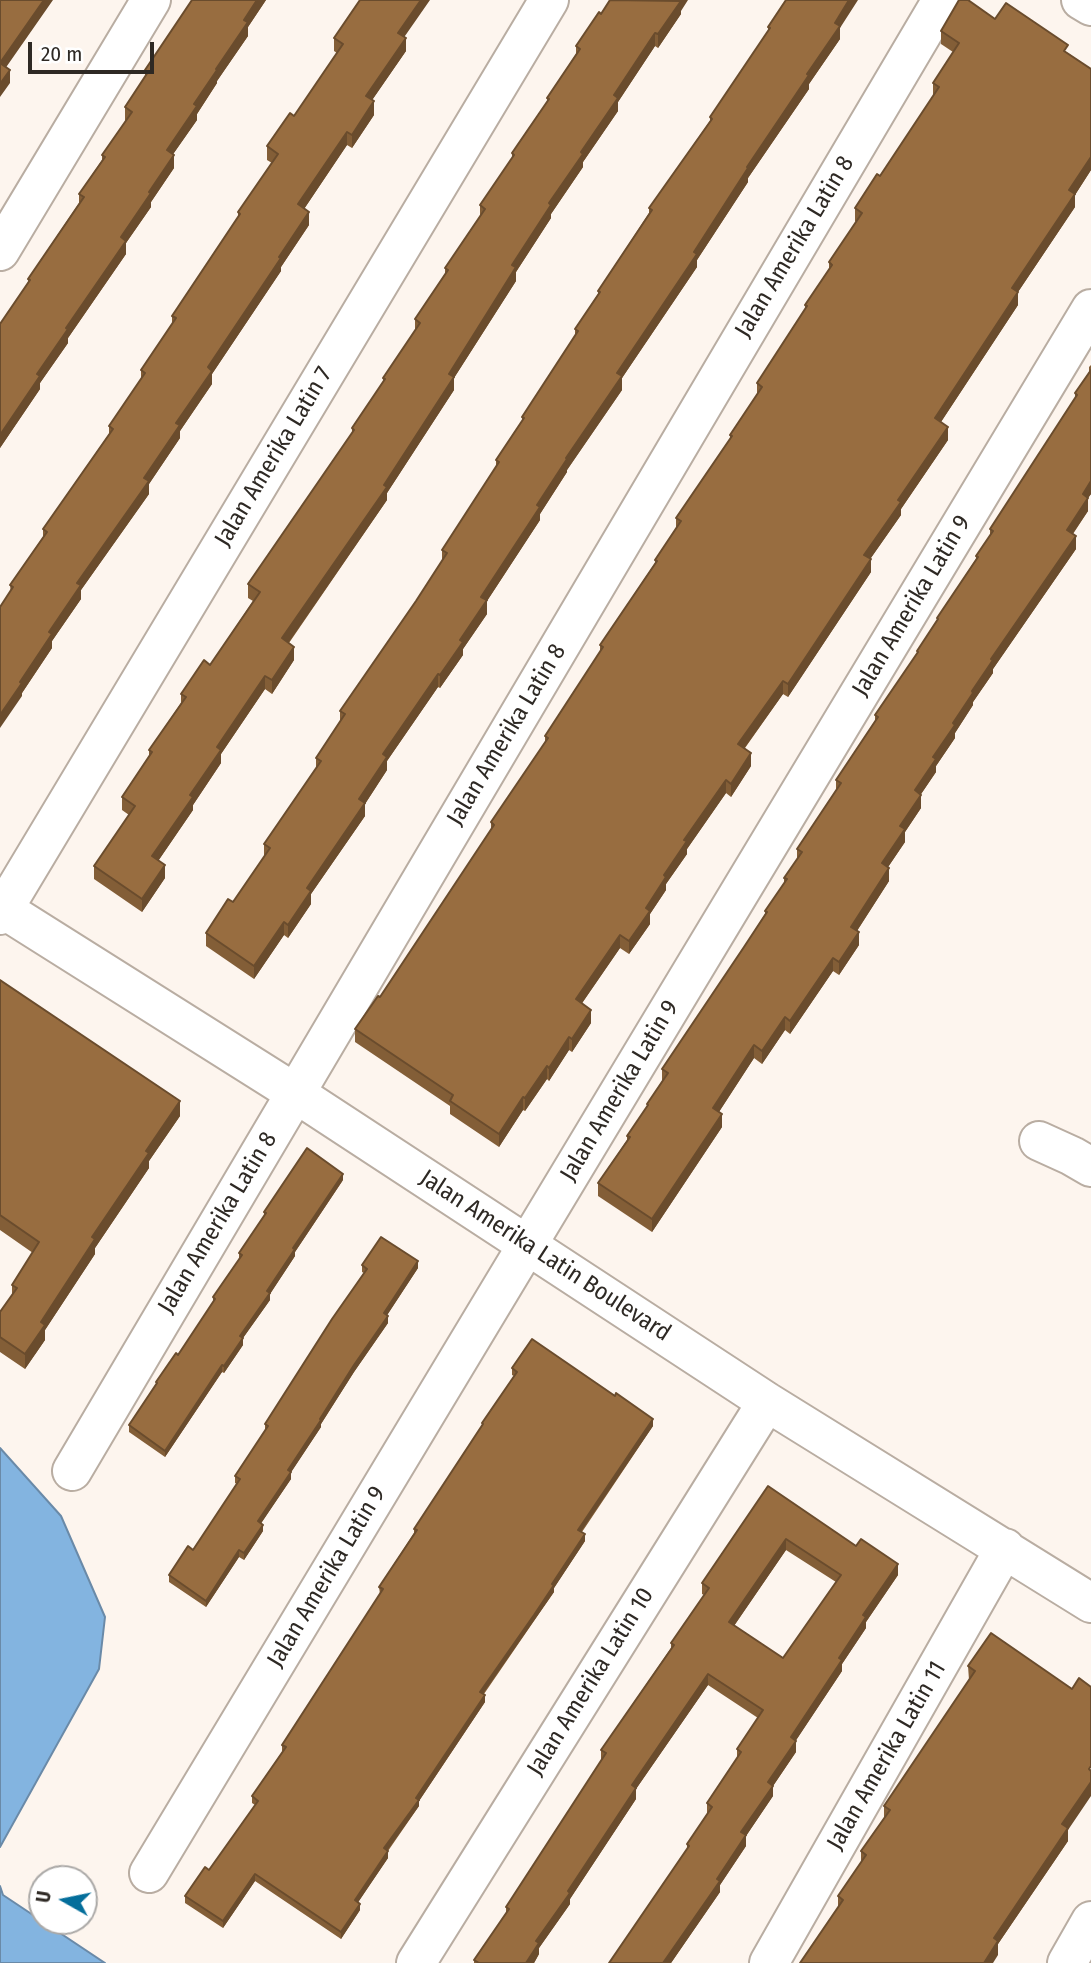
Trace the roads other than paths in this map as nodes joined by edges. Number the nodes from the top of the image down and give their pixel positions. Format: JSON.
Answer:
{"nodes":[{"id":1,"x":151,"y":0,"type":"edge"},
{"id":2,"x":549,"y":0,"type":"edge"},
{"id":3,"x":942,"y":0,"type":"edge"},
{"id":4,"x":1081,"y":0,"type":"edge"},
{"id":5,"x":1091,"y":6,"type":"edge"},
{"id":6,"x":0,"y":251,"type":"edge"},
{"id":7,"x":1091,"y":309,"type":"edge"},
{"id":8,"x":1,"y":910,"type":"edge"},
{"id":9,"x":296,"y":1093,"type":"junction"},
{"id":10,"x":1039,"y":1141,"type":"dead end"},
{"id":11,"x":1091,"y":1167,"type":"edge"},
{"id":12,"x":527,"y":1245,"type":"junction"},
{"id":13,"x":767,"y":1402,"type":"junction"},
{"id":14,"x":72,"y":1471,"type":"dead end"},
{"id":15,"x":1005,"y":1548,"type":"junction"},
{"id":16,"x":1091,"y":1603,"type":"edge"},
{"id":17,"x":149,"y":1873,"type":"dead end"},
{"id":18,"x":1091,"y":1921,"type":"edge"},
{"id":19,"x":415,"y":1963,"type":"edge"},
{"id":20,"x":769,"y":1963,"type":"edge"},
{"id":21,"x":1067,"y":1963,"type":"edge"}],
"edges":[{"from":1,"to":6,"type":"street"},
{"from":2,"to":8,"type":"street","name":"Jalan Amerika Latin 7"},
{"from":3,"to":9,"type":"street","name":"Jalan Amerika Latin 8"},
{"from":4,"to":5,"type":"street"},
{"from":7,"to":12,"type":"street","name":"Jalan Amerika Latin 9"},
{"from":8,"to":9,"type":"street","name":"Jalan Amerika Latin Boulevard"},
{"from":9,"to":12,"type":"street","name":"Jalan Amerika Latin Boulevard"},
{"from":9,"to":14,"type":"street","name":"Jalan Amerika Latin 8"},
{"from":10,"to":11,"type":"street"},
{"from":12,"to":13,"type":"street","name":"Jalan Amerika Latin Boulevard"},
{"from":12,"to":17,"type":"street","name":"Jalan Amerika Latin 9"},
{"from":13,"to":15,"type":"street","name":"Jalan Amerika Latin Boulevard"},
{"from":13,"to":19,"type":"street","name":"Jalan Amerika Latin 10"},
{"from":15,"to":16,"type":"street","name":"Jalan Amerika Latin Boulevard"},
{"from":15,"to":20,"type":"street","name":"Jalan Amerika Latin 11"},
{"from":18,"to":21,"type":"street"}]}
